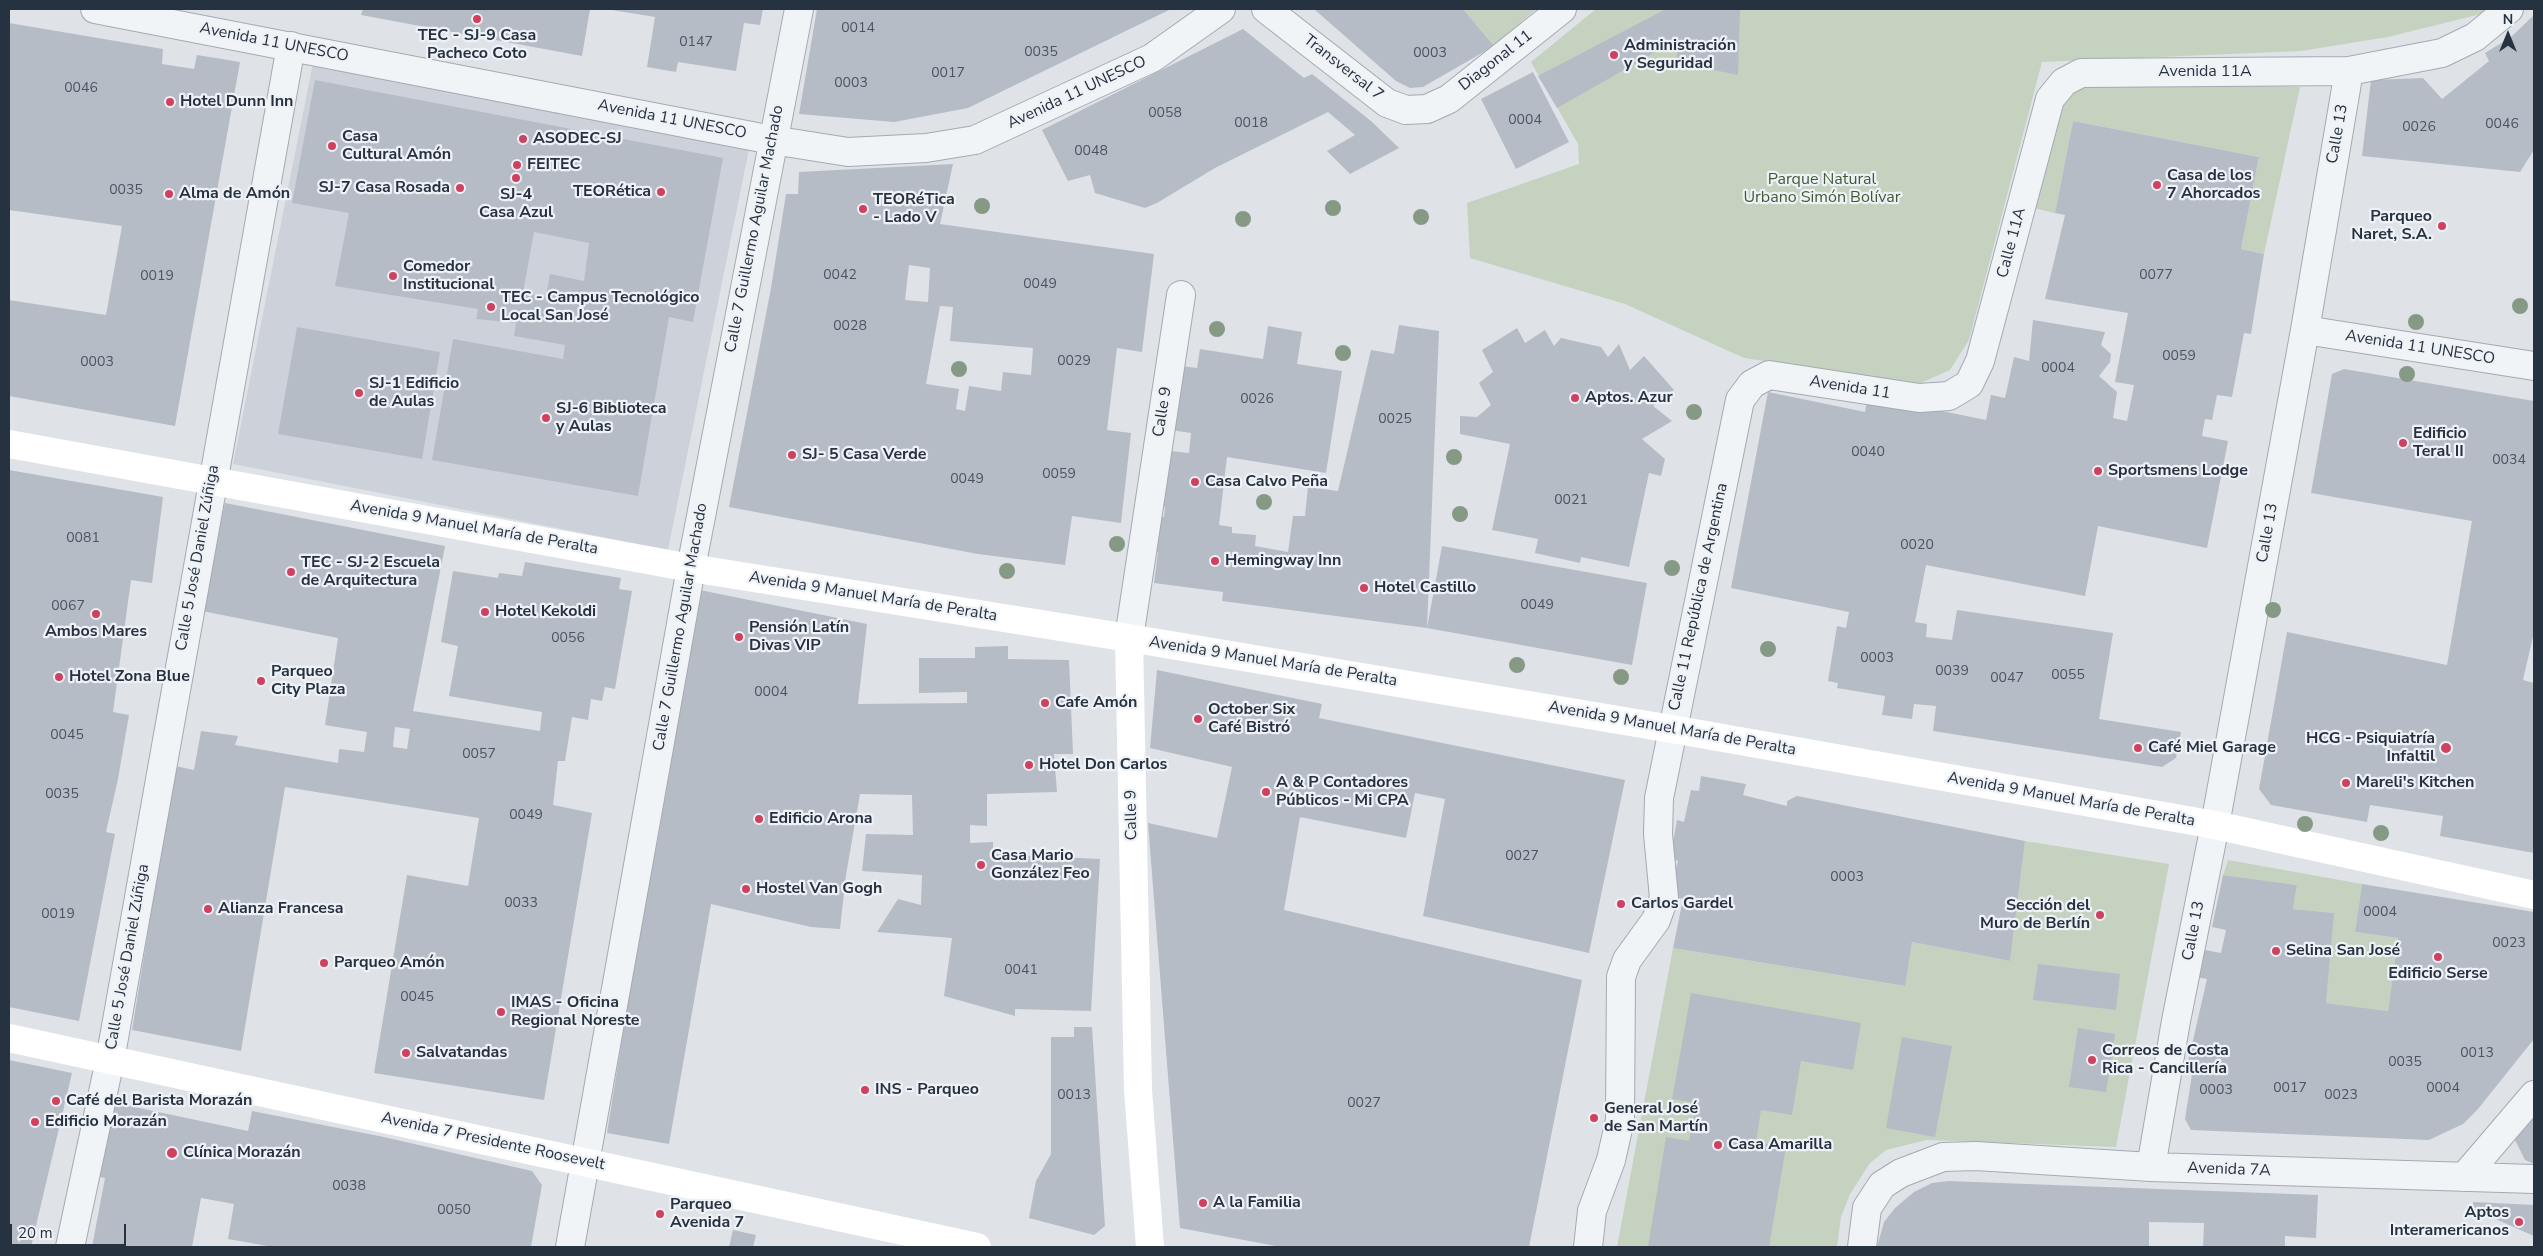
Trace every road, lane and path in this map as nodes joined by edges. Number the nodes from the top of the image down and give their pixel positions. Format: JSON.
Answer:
{"nodes":[{"id":1,"x":95,"y":9,"type":"edge"},
{"id":2,"x":799,"y":9,"type":"edge"},
{"id":3,"x":1221,"y":9,"type":"edge"},
{"id":4,"x":1266,"y":9,"type":"edge"},
{"id":5,"x":1562,"y":9,"type":"edge"},
{"id":6,"x":2509,"y":9,"type":"edge"},
{"id":7,"x":291,"y":46,"type":"junction"},
{"id":8,"x":2349,"y":71,"type":"junction"},
{"id":9,"x":2064,"y":82,"type":"joint"},
{"id":10,"x":1427,"y":109,"type":"joint"},
{"id":11,"x":772,"y":140,"type":"junction"},
{"id":12,"x":1181,"y":295,"type":"dead end"},
{"id":13,"x":2305,"y":330,"type":"junction"},
{"id":14,"x":2534,"y":366,"type":"edge"},
{"id":15,"x":1752,"y":384,"type":"joint"},
{"id":16,"x":1949,"y":396,"type":"joint"},
{"id":17,"x":9,"y":444,"type":"edge"},
{"id":18,"x":212,"y":480,"type":"junction"},
{"id":19,"x":691,"y":568,"type":"junction"},
{"id":20,"x":1129,"y":638,"type":"junction"},
{"id":21,"x":1672,"y":729,"type":"junction"},
{"id":22,"x":2215,"y":825,"type":"junction"},
{"id":23,"x":2534,"y":895,"type":"edge"},
{"id":24,"x":9,"y":1038,"type":"edge"},
{"id":25,"x":110,"y":1060,"type":"junction"},
{"id":26,"x":2534,"y":1095,"type":"edge"},
{"id":27,"x":585,"y":1161,"type":"junction"},
{"id":28,"x":2152,"y":1167,"type":"junction"},
{"id":29,"x":2464,"y":1177,"type":"junction"},
{"id":30,"x":2534,"y":1179,"type":"edge"},
{"id":31,"x":70,"y":1247,"type":"edge"},
{"id":32,"x":570,"y":1247,"type":"edge"},
{"id":33,"x":977,"y":1247,"type":"edge"},
{"id":34,"x":1150,"y":1247,"type":"edge"},
{"id":35,"x":1588,"y":1247,"type":"edge"},
{"id":36,"x":1862,"y":1247,"type":"edge"}],
"edges":[{"from":1,"to":7,"type":"street","name":"Avenida 11 UNESCO"},
{"from":2,"to":11,"type":"street","name":"Calle 7 Guillermo Aguilar Machado"},
{"from":3,"to":11,"type":"street","name":"Avenida 11 UNESCO"},
{"from":4,"to":10,"type":"street","name":"Transversal 7"},
{"from":5,"to":10,"type":"street","name":"Diagonal 11"},
{"from":6,"to":8,"type":"street"},
{"from":7,"to":11,"type":"street","name":"Avenida 11 UNESCO"},
{"from":7,"to":18,"type":"street","name":"Calle 5 José Daniel Zúñiga"},
{"from":8,"to":9,"type":"street","name":"Avenida 11A"},
{"from":8,"to":13,"type":"street","name":"Calle 13"},
{"from":9,"to":16,"type":"street","name":"Calle 11A"},
{"from":11,"to":19,"type":"street","name":"Calle 7 Guillermo Aguilar Machado"},
{"from":12,"to":20,"type":"street","name":"Calle 9"},
{"from":13,"to":14,"type":"street","name":"Avenida 11 UNESCO"},
{"from":13,"to":22,"type":"street","name":"Calle 13"},
{"from":15,"to":16,"type":"street","name":"Avenida 11"},
{"from":15,"to":21,"type":"street","name":"Calle 11 República de Argentina"},
{"from":17,"to":18,"type":"street","name":"Avenida 9 Manuel María de Peralta"},
{"from":18,"to":19,"type":"street","name":"Avenida 9 Manuel María de Peralta"},
{"from":18,"to":25,"type":"street","name":"Calle 5 José Daniel Zúñiga"},
{"from":19,"to":20,"type":"street","name":"Avenida 9 Manuel María de Peralta"},
{"from":19,"to":27,"type":"street","name":"Calle 7 Guillermo Aguilar Machado"},
{"from":20,"to":21,"type":"street","name":"Avenida 9 Manuel María de Peralta"},
{"from":20,"to":34,"type":"street","name":"Calle 9"},
{"from":21,"to":22,"type":"street","name":"Avenida 9 Manuel María de Peralta"},
{"from":21,"to":35,"type":"street","name":"Calle 11 República de Argentina"},
{"from":22,"to":23,"type":"street","name":"Avenida 9 Manuel María de Peralta"},
{"from":22,"to":28,"type":"street","name":"Calle 13"},
{"from":24,"to":25,"type":"street","name":"Avenida 7 Presidente Roosevelt"},
{"from":25,"to":27,"type":"street","name":"Avenida 7 Presidente Roosevelt"},
{"from":25,"to":31,"type":"street","name":"Calle 5 José Daniel Zúñiga"},
{"from":26,"to":29,"type":"street"},
{"from":27,"to":32,"type":"street","name":"Calle 7 Guillermo Aguilar Machado"},
{"from":27,"to":33,"type":"street","name":"Avenida 7 Presidente Roosevelt"},
{"from":28,"to":29,"type":"street","name":"Avenida 7A"},
{"from":28,"to":36,"type":"street","name":"Avenida 7A"},
{"from":29,"to":30,"type":"street","name":"Avenida 7A"}]}
